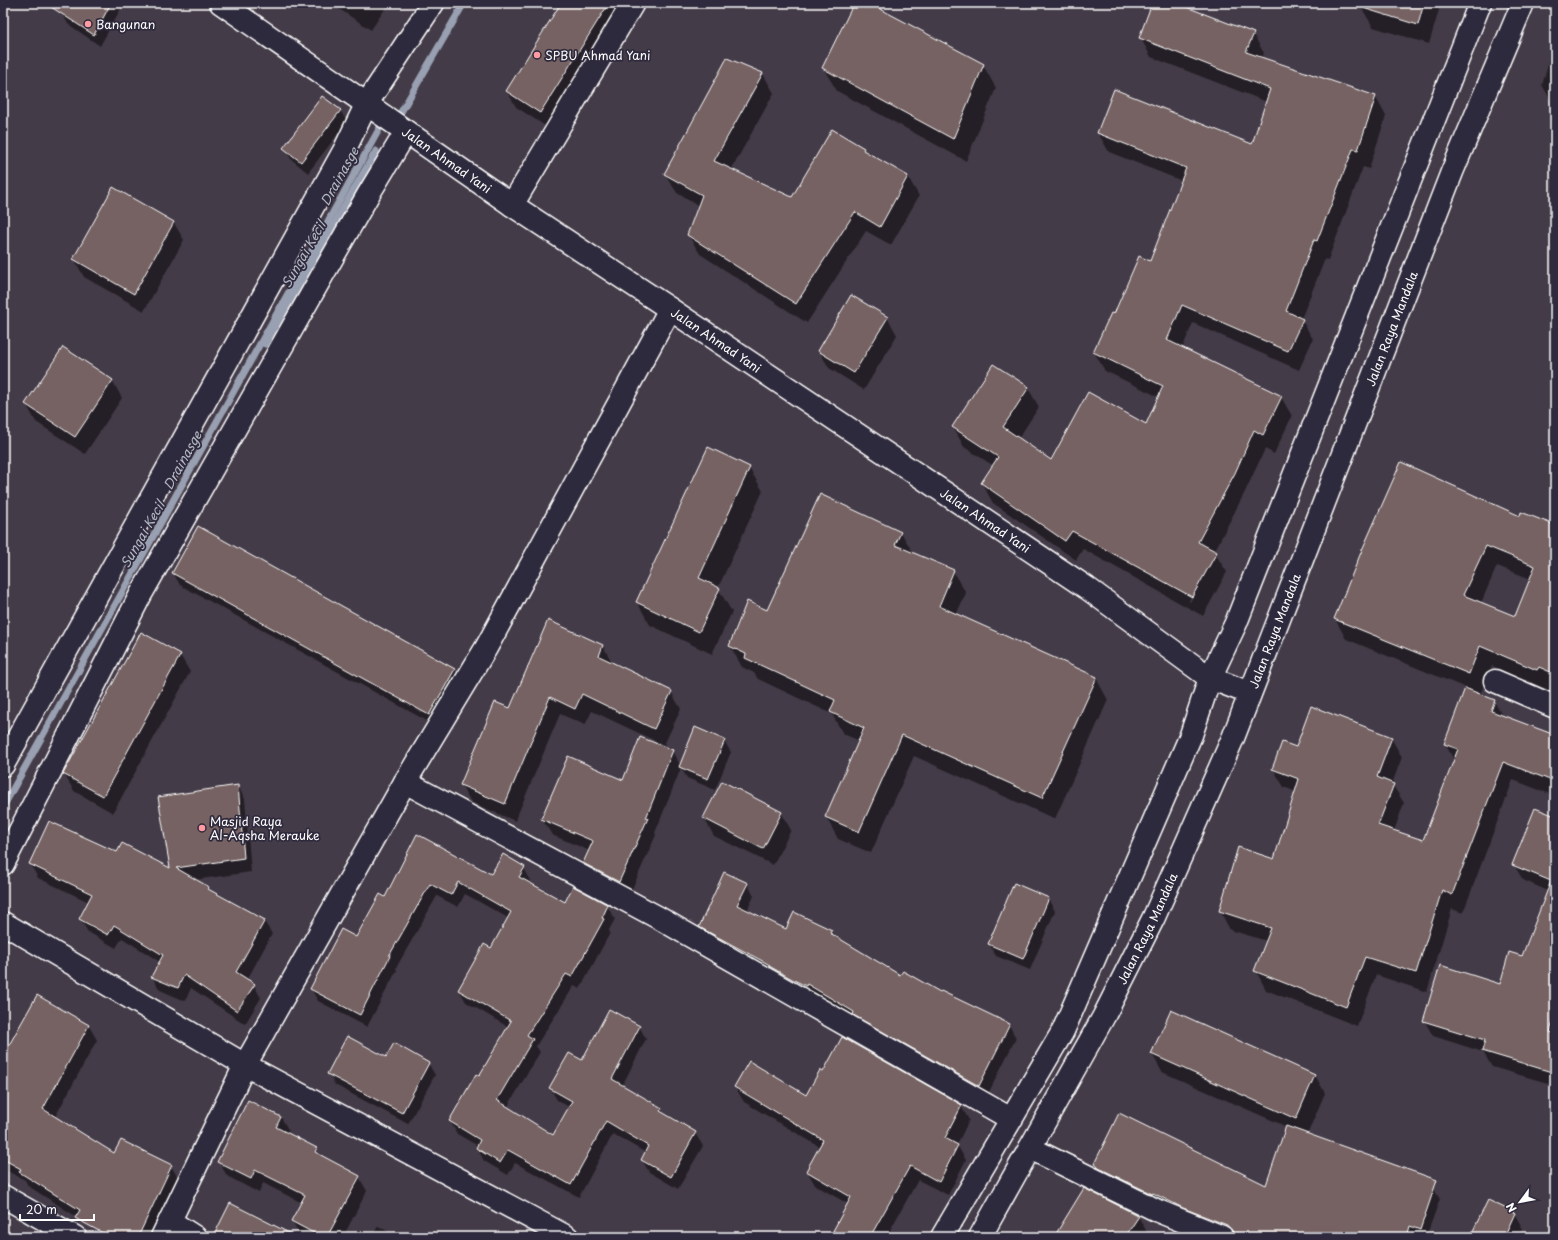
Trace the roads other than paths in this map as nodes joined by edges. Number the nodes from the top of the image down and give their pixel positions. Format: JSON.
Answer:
{"nodes":[{"id":1,"x":221,"y":3,"type":"edge"},
{"id":2,"x":433,"y":3,"type":"edge"},
{"id":3,"x":633,"y":3,"type":"edge"},
{"id":4,"x":1480,"y":3,"type":"edge"},
{"id":5,"x":1523,"y":3,"type":"edge"},
{"id":6,"x":370,"y":106,"type":"junction"},
{"id":7,"x":403,"y":129,"type":"junction"},
{"id":8,"x":512,"y":205,"type":"junction"},
{"id":9,"x":670,"y":309,"type":"junction"},
{"id":10,"x":1210,"y":678,"type":"junction"},
{"id":11,"x":1495,"y":681,"type":"dead end"},
{"id":12,"x":1249,"y":694,"type":"junction"},
{"id":13,"x":1555,"y":706,"type":"edge"},
{"id":14,"x":3,"y":765,"type":"edge"},
{"id":15,"x":405,"y":782,"type":"junction"},
{"id":16,"x":3,"y":864,"type":"edge"},
{"id":17,"x":3,"y":922,"type":"edge"},
{"id":18,"x":245,"y":1065,"type":"junction"},
{"id":19,"x":1011,"y":1119,"type":"junction"},
{"id":20,"x":1030,"y":1148,"type":"junction"},
{"id":21,"x":3,"y":1196,"type":"edge"},
{"id":22,"x":166,"y":1229,"type":"edge"},
{"id":23,"x":74,"y":1237,"type":"edge"},
{"id":24,"x":195,"y":1237,"type":"edge"},
{"id":25,"x":567,"y":1237,"type":"edge"},
{"id":26,"x":942,"y":1237,"type":"edge"},
{"id":27,"x":980,"y":1237,"type":"edge"},
{"id":28,"x":1222,"y":1237,"type":"edge"}],
"edges":[{"from":1,"to":6,"type":"main road","name":"Jalan Ahmad Yani"},
{"from":2,"to":6,"type":"main road"},
{"from":3,"to":8,"type":"main road"},
{"from":4,"to":10,"type":"main road"},
{"from":5,"to":12,"type":"main road","name":"Jalan Raya Mandala"},
{"from":6,"to":7,"type":"main road","name":"Jalan Ahmad Yani"},
{"from":6,"to":14,"type":"main road"},
{"from":7,"to":8,"type":"main road","name":"Jalan Ahmad Yani"},
{"from":7,"to":16,"type":"main road"},
{"from":8,"to":9,"type":"main road","name":"Jalan Ahmad Yani"},
{"from":9,"to":10,"type":"main road","name":"Jalan Ahmad Yani"},
{"from":9,"to":15,"type":"main road"},
{"from":10,"to":12,"type":"main road","name":"Jalan Ahmad Yani"},
{"from":10,"to":19,"type":"main road"},
{"from":11,"to":13,"type":"main road"},
{"from":12,"to":20,"type":"main road","name":"Jalan Raya Mandala"},
{"from":15,"to":18,"type":"main road"},
{"from":15,"to":19,"type":"main road"},
{"from":17,"to":18,"type":"main road"},
{"from":18,"to":22,"type":"main road"},
{"from":18,"to":25,"type":"main road"},
{"from":19,"to":26,"type":"main road"},
{"from":20,"to":27,"type":"main road","name":"Jalan Raya Mandala"},
{"from":20,"to":28,"type":"main road"},
{"from":21,"to":23,"type":"main road"},
{"from":22,"to":24,"type":"main road"}]}
